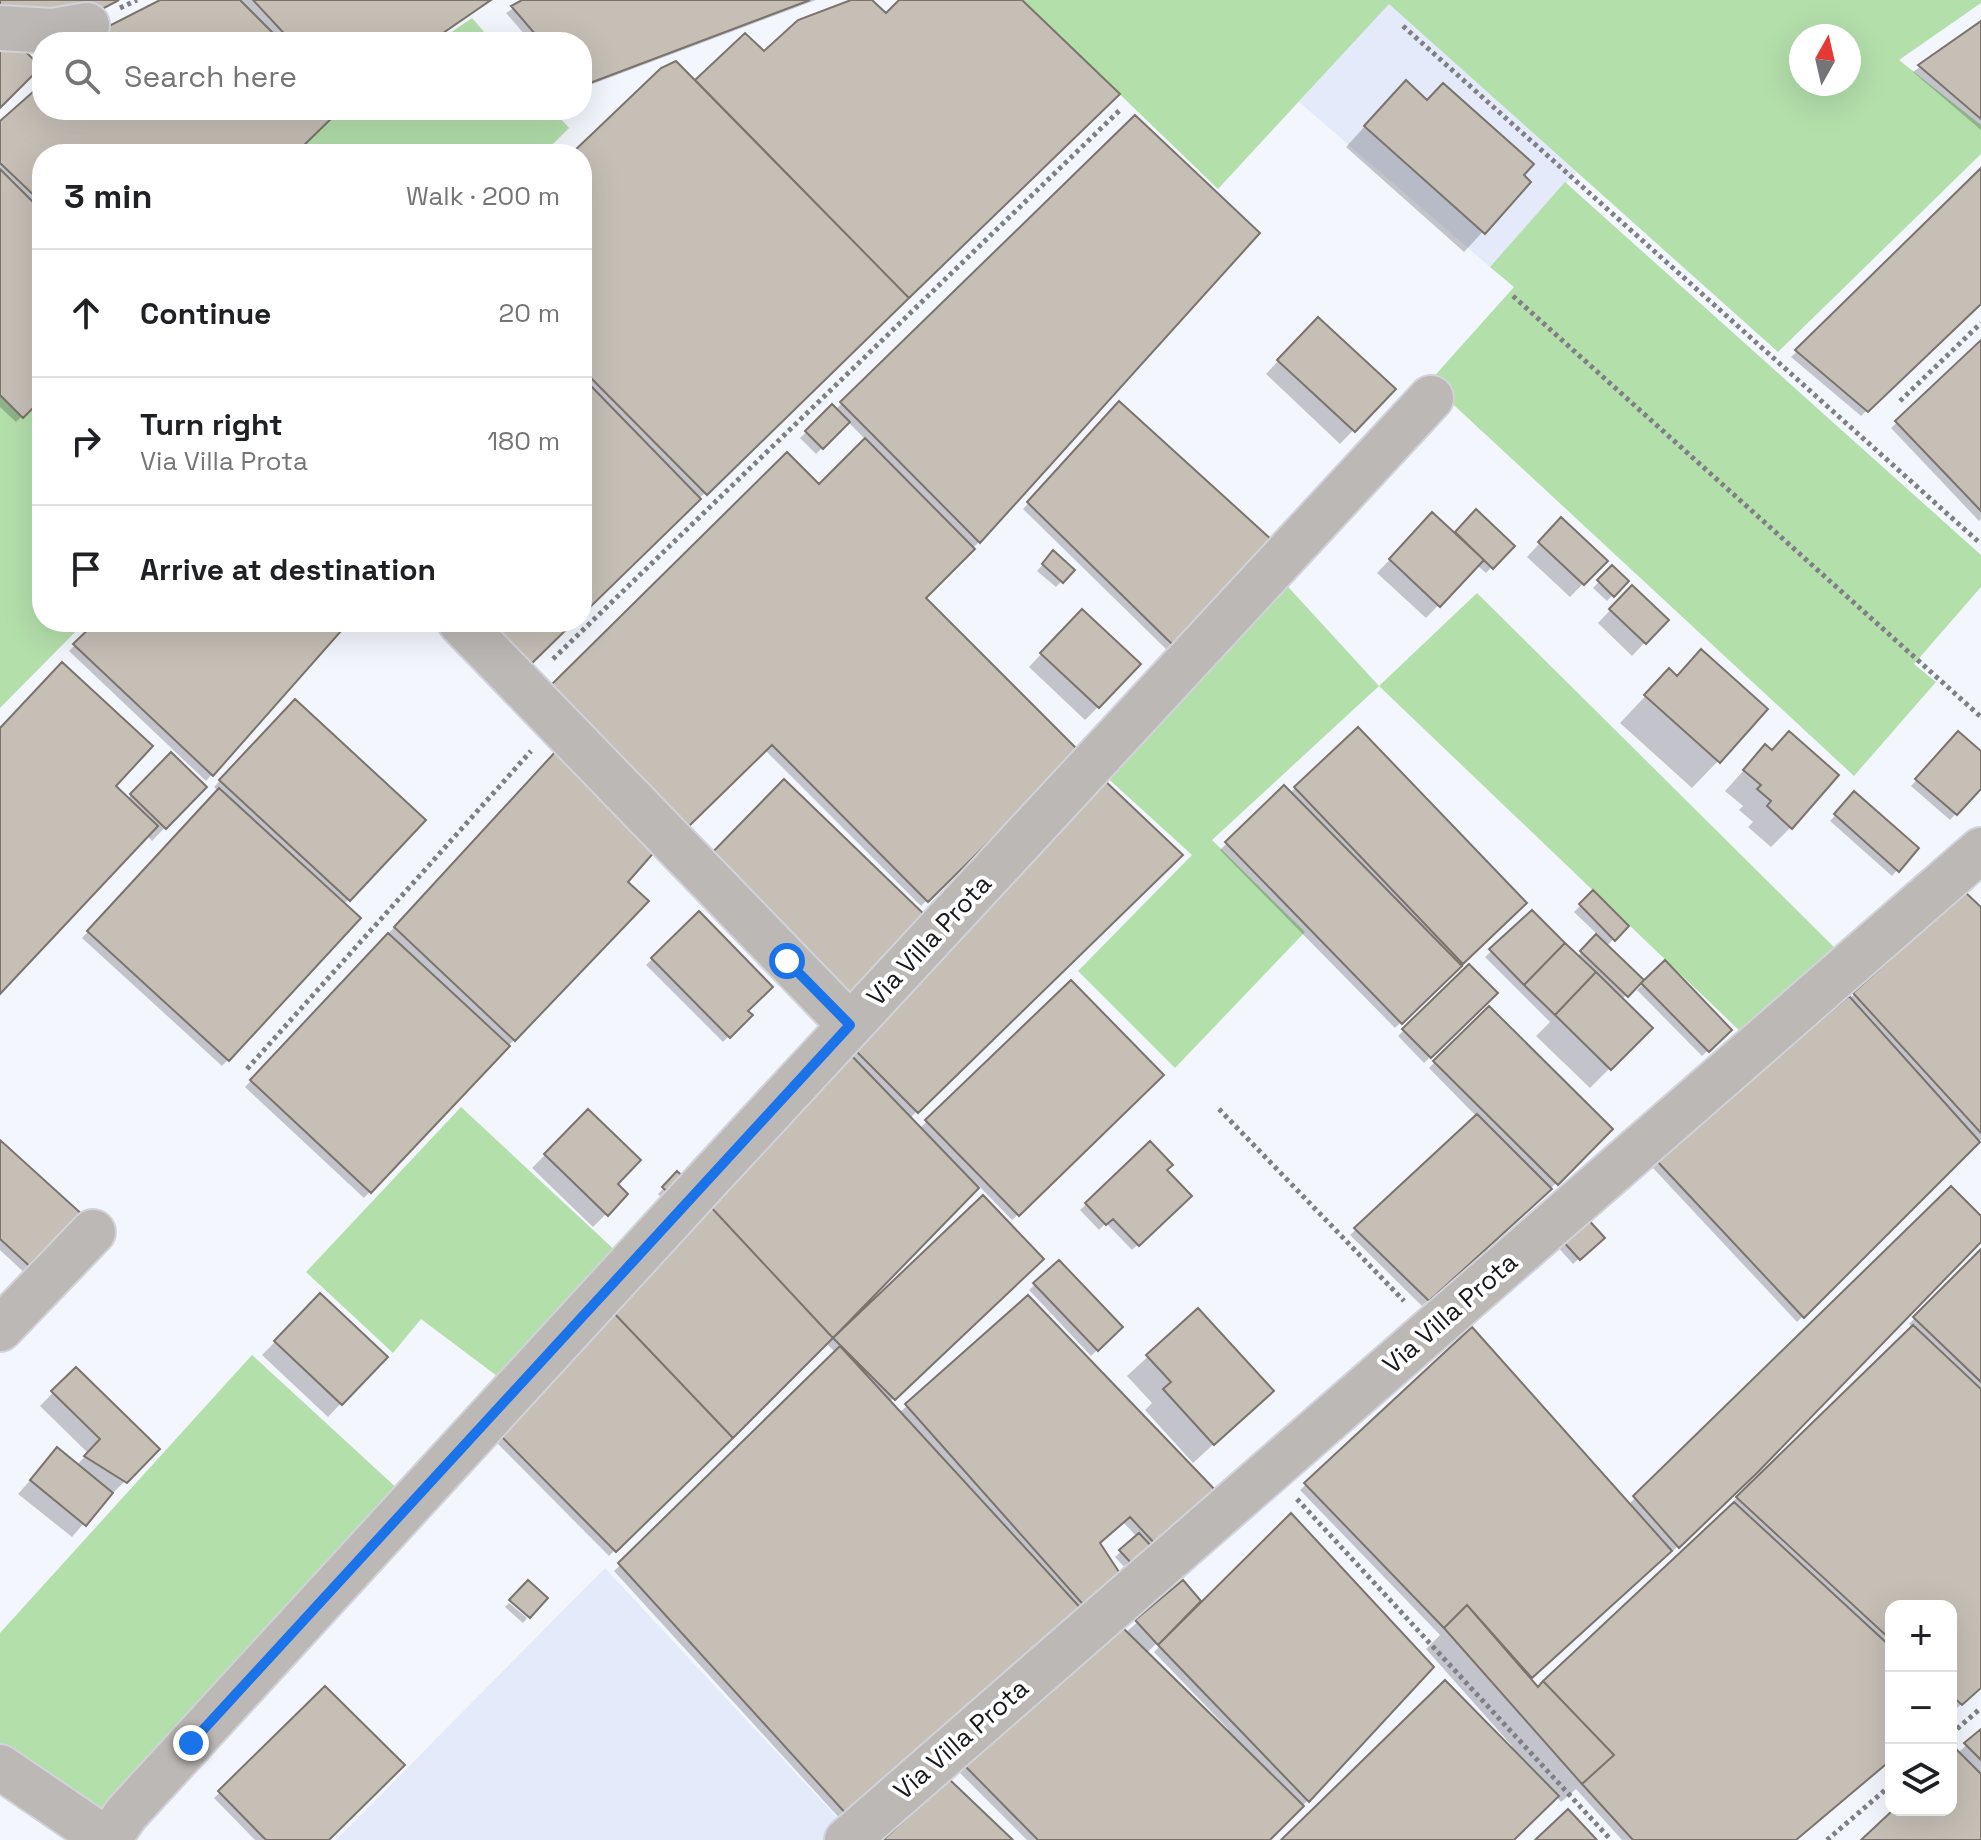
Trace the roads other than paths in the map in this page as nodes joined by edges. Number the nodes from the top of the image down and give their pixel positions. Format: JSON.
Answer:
{"nodes":[{"id":1,"x":87,"y":25,"type":"dead end"},
{"id":2,"x":0,"y":28,"type":"edge"},
{"id":3,"x":1431,"y":398,"type":"dead end"},
{"id":4,"x":470,"y":632,"type":"edge"},
{"id":5,"x":1981,"y":850,"type":"edge"},
{"id":6,"x":850,"y":1025,"type":"junction"},
{"id":7,"x":93,"y":1232,"type":"dead end"},
{"id":8,"x":0,"y":1329,"type":"edge"},
{"id":9,"x":0,"y":1767,"type":"edge"},
{"id":10,"x":59,"y":1828,"type":"edge"},
{"id":11,"x":108,"y":1840,"type":"edge"},
{"id":12,"x":847,"y":1840,"type":"edge"}],
"edges":[{"from":1,"to":2,"type":"street"},
{"from":3,"to":6,"type":"street","name":"Via Villa Prota"},
{"from":4,"to":6,"type":"street"},
{"from":5,"to":12,"type":"street","name":"Via Villa Prota"},
{"from":6,"to":11,"type":"street","name":"Via Villa Prota"},
{"from":7,"to":8,"type":"street"},
{"from":9,"to":10,"type":"street","name":"Via Villa Prota"},
{"from":10,"to":11,"type":"street","name":"Via Villa Prota"}]}
